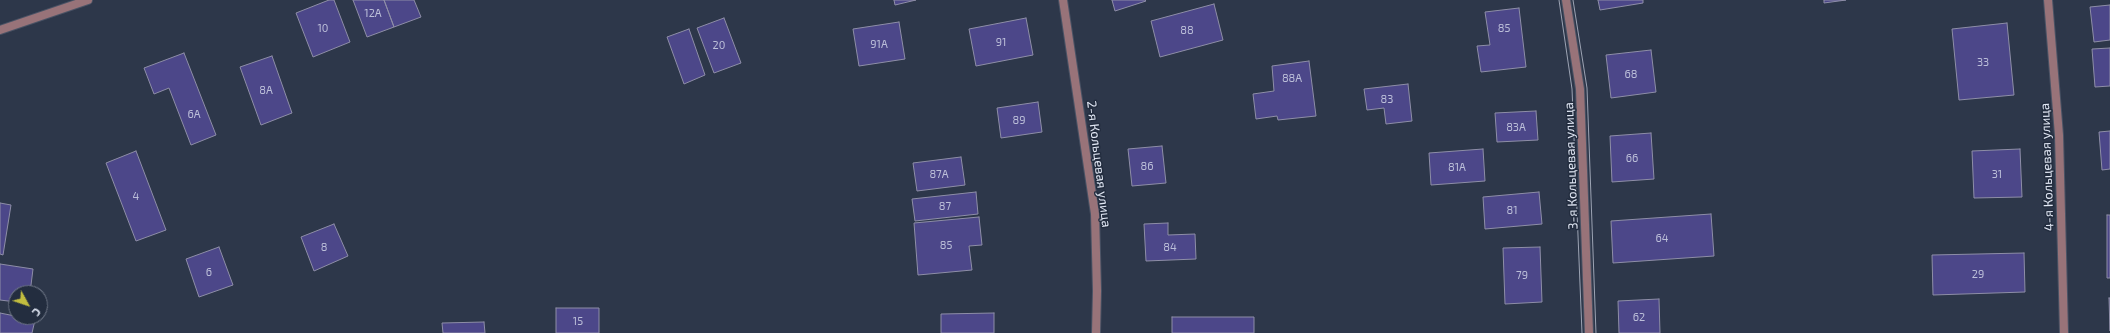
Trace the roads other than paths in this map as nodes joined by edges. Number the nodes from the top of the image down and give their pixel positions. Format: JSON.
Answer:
{"nodes":[{"id":1,"x":88,"y":0,"type":"edge"},
{"id":2,"x":1063,"y":0,"type":"edge"},
{"id":3,"x":1566,"y":0,"type":"edge"},
{"id":4,"x":2048,"y":0,"type":"edge"},
{"id":5,"x":0,"y":30,"type":"edge"},
{"id":6,"x":1096,"y":333,"type":"edge"},
{"id":7,"x":1589,"y":333,"type":"edge"},
{"id":8,"x":2064,"y":333,"type":"edge"}],
"edges":[{"from":1,"to":5,"type":"street"},
{"from":2,"to":6,"type":"street","name":"2-я Кольцевая улица"},
{"from":3,"to":7,"type":"street","name":"3-я Кольцевая улица"},
{"from":4,"to":8,"type":"street","name":"4-я Кольцевая улица"}]}
